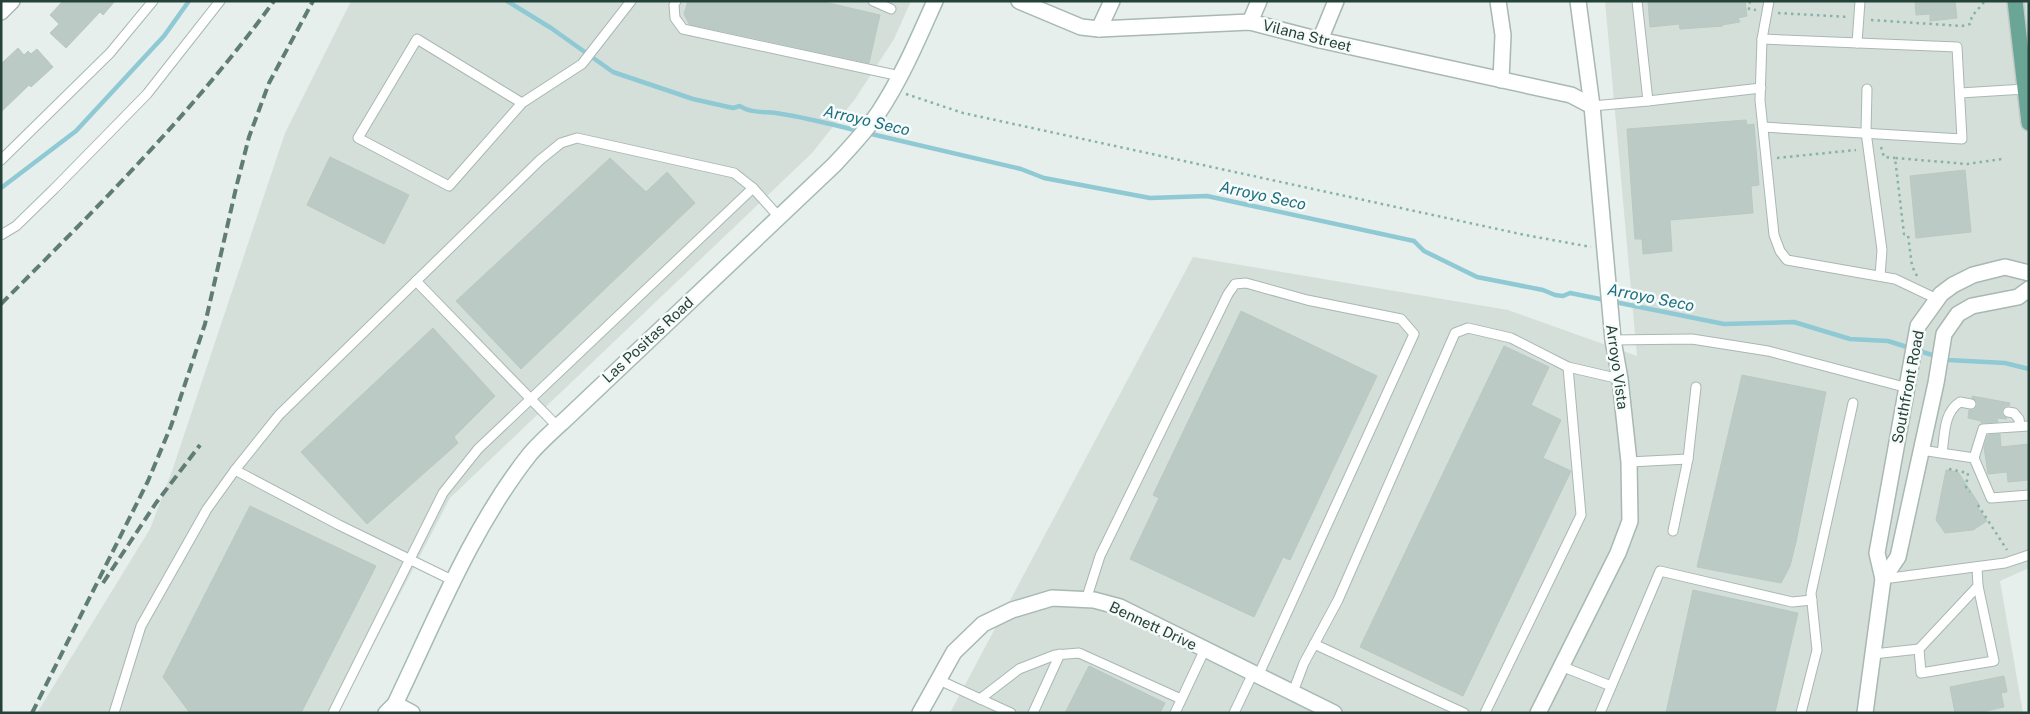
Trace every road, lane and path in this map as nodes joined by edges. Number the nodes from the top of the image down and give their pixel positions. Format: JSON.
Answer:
{"nodes":[{"id":1,"x":12,"y":1,"type":"edge"},
{"id":2,"x":153,"y":1,"type":"edge"},
{"id":3,"x":220,"y":1,"type":"edge"},
{"id":4,"x":630,"y":1,"type":"edge"},
{"id":5,"x":676,"y":1,"type":"edge"},
{"id":6,"x":873,"y":1,"type":"edge"},
{"id":7,"x":935,"y":1,"type":"edge"},
{"id":8,"x":1019,"y":1,"type":"edge"},
{"id":9,"x":1112,"y":1,"type":"edge"},
{"id":10,"x":1259,"y":1,"type":"edge"},
{"id":11,"x":1336,"y":1,"type":"edge"},
{"id":12,"x":1578,"y":1,"type":"edge"},
{"id":13,"x":1637,"y":1,"type":"edge"},
{"id":14,"x":1750,"y":1,"type":"edge"},
{"id":15,"x":1769,"y":1,"type":"edge"},
{"id":16,"x":1860,"y":1,"type":"edge"},
{"id":17,"x":1985,"y":1,"type":"edge"},
{"id":18,"x":2015,"y":1,"type":"edge"},
{"id":19,"x":1493,"y":2,"type":"edge"},
{"id":20,"x":891,"y":9,"type":"dead end"},
{"id":21,"x":1,"y":12,"type":"edge"},
{"id":22,"x":1761,"y":12,"type":"dead end"},
{"id":23,"x":1781,"y":13,"type":"dead end"},
{"id":24,"x":1843,"y":17,"type":"dead end"},
{"id":25,"x":1869,"y":20,"type":"dead end"},
{"id":26,"x":1250,"y":22,"type":"junction"},
{"id":27,"x":1099,"y":29,"type":"junction"},
{"id":28,"x":1762,"y":39,"type":"junction"},
{"id":29,"x":1320,"y":40,"type":"junction"},
{"id":30,"x":1857,"y":43,"type":"junction"},
{"id":31,"x":1501,"y":80,"type":"junction"},
{"id":32,"x":896,"y":82,"type":"junction"},
{"id":33,"x":1761,"y":88,"type":"junction"},
{"id":34,"x":1867,"y":89,"type":"dead end"},
{"id":35,"x":2025,"y":89,"type":"junction"},
{"id":36,"x":1960,"y":93,"type":"junction"},
{"id":37,"x":1648,"y":101,"type":"junction"},
{"id":38,"x":522,"y":103,"type":"junction"},
{"id":39,"x":1592,"y":106,"type":"junction"},
{"id":40,"x":2029,"y":123,"type":"edge"},
{"id":41,"x":1763,"y":127,"type":"junction"},
{"id":42,"x":1866,"y":132,"type":"junction"},
{"id":43,"x":1882,"y":146,"type":"dead end"},
{"id":44,"x":1861,"y":149,"type":"dead end"},
{"id":45,"x":1782,"y":158,"type":"dead end"},
{"id":46,"x":1895,"y":158,"type":"junction"},
{"id":47,"x":2002,"y":159,"type":"dead end"},
{"id":48,"x":1,"y":160,"type":"edge"},
{"id":49,"x":753,"y":188,"type":"junction"},
{"id":50,"x":779,"y":217,"type":"junction"},
{"id":51,"x":1,"y":235,"type":"edge"},
{"id":52,"x":1605,"y":253,"type":"junction"},
{"id":53,"x":2029,"y":273,"type":"edge"},
{"id":54,"x":1880,"y":276,"type":"junction"},
{"id":55,"x":1918,"y":277,"type":"dead end"},
{"id":56,"x":416,"y":281,"type":"junction"},
{"id":57,"x":2029,"y":289,"type":"edge"},
{"id":58,"x":1936,"y":299,"type":"junction"},
{"id":59,"x":1613,"y":340,"type":"junction"},
{"id":60,"x":1568,"y":367,"type":"junction"},
{"id":61,"x":1620,"y":380,"type":"junction"},
{"id":62,"x":1909,"y":385,"type":"junction"},
{"id":63,"x":1696,"y":387,"type":"dead end"},
{"id":64,"x":529,"y":399,"type":"junction"},
{"id":65,"x":1853,"y":403,"type":"dead end"},
{"id":66,"x":1971,"y":404,"type":"dead end"},
{"id":67,"x":2008,"y":412,"type":"dead end"},
{"id":68,"x":558,"y":426,"type":"junction"},
{"id":69,"x":2024,"y":426,"type":"edge"},
{"id":70,"x":1921,"y":450,"type":"junction"},
{"id":71,"x":1942,"y":453,"type":"junction"},
{"id":72,"x":1974,"y":458,"type":"junction"},
{"id":73,"x":1688,"y":459,"type":"junction"},
{"id":74,"x":1630,"y":462,"type":"junction"},
{"id":75,"x":1949,"y":469,"type":"dead end"},
{"id":76,"x":235,"y":470,"type":"junction"},
{"id":77,"x":1970,"y":492,"type":"dead end"},
{"id":78,"x":2029,"y":495,"type":"edge"},
{"id":79,"x":1978,"y":505,"type":"dead end"},
{"id":80,"x":1673,"y":531,"type":"dead end"},
{"id":81,"x":2008,"y":551,"type":"dead end"},
{"id":82,"x":2029,"y":555,"type":"edge"},
{"id":83,"x":410,"y":558,"type":"junction"},
{"id":84,"x":1977,"y":567,"type":"junction"},
{"id":85,"x":1884,"y":579,"type":"junction"},
{"id":86,"x":454,"y":581,"type":"junction"},
{"id":87,"x":1978,"y":586,"type":"junction"},
{"id":88,"x":1086,"y":600,"type":"junction"},
{"id":89,"x":1812,"y":600,"type":"junction"},
{"id":90,"x":1314,"y":644,"type":"junction"},
{"id":91,"x":1205,"y":649,"type":"junction"},
{"id":92,"x":1919,"y":649,"type":"junction"},
{"id":93,"x":1060,"y":654,"type":"junction"},
{"id":94,"x":1873,"y":654,"type":"junction"},
{"id":95,"x":1561,"y":666,"type":"junction"},
{"id":96,"x":1256,"y":674,"type":"junction"},
{"id":97,"x":939,"y":680,"type":"junction"},
{"id":98,"x":1611,"y":686,"type":"junction"},
{"id":99,"x":1293,"y":692,"type":"junction"},
{"id":100,"x":980,"y":699,"type":"junction"},
{"id":101,"x":1181,"y":699,"type":"junction"},
{"id":102,"x":392,"y":710,"type":"edge"},
{"id":103,"x":114,"y":713,"type":"edge"},
{"id":104,"x":333,"y":713,"type":"edge"},
{"id":105,"x":412,"y":713,"type":"edge"},
{"id":106,"x":920,"y":713,"type":"edge"},
{"id":107,"x":1011,"y":713,"type":"edge"},
{"id":108,"x":1033,"y":713,"type":"edge"},
{"id":109,"x":1175,"y":713,"type":"edge"},
{"id":110,"x":1234,"y":713,"type":"edge"},
{"id":111,"x":1334,"y":713,"type":"edge"},
{"id":112,"x":1464,"y":713,"type":"edge"},
{"id":113,"x":1485,"y":713,"type":"edge"},
{"id":114,"x":1538,"y":713,"type":"edge"},
{"id":115,"x":1600,"y":713,"type":"edge"},
{"id":116,"x":1801,"y":713,"type":"edge"},
{"id":117,"x":1865,"y":713,"type":"edge"}],
"edges":[{"from":1,"to":21,"type":"street"},
{"from":2,"to":48,"type":"lane"},
{"from":3,"to":51,"type":"lane"},
{"from":4,"to":38,"type":"lane"},
{"from":5,"to":32,"type":"lane"},
{"from":6,"to":20,"type":"lane"},
{"from":7,"to":32,"type":"street","name":"Las Positas Road"},
{"from":8,"to":27,"type":"street","name":"Vilana Street"},
{"from":9,"to":27,"type":"street"},
{"from":10,"to":26,"type":"street"},
{"from":11,"to":29,"type":"street"},
{"from":12,"to":39,"type":"street","name":"Arroyo Vista"},
{"from":13,"to":37,"type":"lane"},
{"from":14,"to":22,"type":"path"},
{"from":15,"to":28,"type":"lane"},
{"from":16,"to":30,"type":"lane"},
{"from":17,"to":25,"type":"path"},
{"from":18,"to":35,"type":"main road"},
{"from":19,"to":31,"type":"street"},
{"from":23,"to":24,"type":"path"},
{"from":26,"to":27,"type":"street","name":"Vilana Street"},
{"from":26,"to":29,"type":"street","name":"Vilana Street"},
{"from":28,"to":30,"type":"lane"},
{"from":28,"to":33,"type":"lane"},
{"from":29,"to":31,"type":"street","name":"Vilana Street"},
{"from":30,"to":36,"type":"lane"},
{"from":31,"to":39,"type":"street","name":"Vilana Street"},
{"from":32,"to":50,"type":"street","name":"Las Positas Road"},
{"from":32,"to":52,"type":"path"},
{"from":33,"to":37,"type":"lane"},
{"from":33,"to":41,"type":"lane"},
{"from":34,"to":42,"type":"lane"},
{"from":35,"to":36,"type":"lane"},
{"from":35,"to":40,"type":"main road"},
{"from":36,"to":42,"type":"lane"},
{"from":37,"to":39,"type":"lane"},
{"from":38,"to":38,"type":"lane"},
{"from":39,"to":52,"type":"street","name":"Arroyo Vista"},
{"from":41,"to":42,"type":"lane"},
{"from":41,"to":54,"type":"lane"},
{"from":42,"to":54,"type":"lane"},
{"from":43,"to":46,"type":"path"},
{"from":44,"to":45,"type":"path"},
{"from":46,"to":47,"type":"path"},
{"from":46,"to":55,"type":"path"},
{"from":49,"to":50,"type":"lane"},
{"from":49,"to":56,"type":"lane"},
{"from":49,"to":64,"type":"lane"},
{"from":50,"to":68,"type":"street","name":"Las Positas Road"},
{"from":52,"to":59,"type":"street","name":"Arroyo Vista"},
{"from":53,"to":58,"type":"street","name":"Southfront Road"},
{"from":54,"to":58,"type":"lane"},
{"from":56,"to":64,"type":"lane"},
{"from":56,"to":76,"type":"lane"},
{"from":57,"to":70,"type":"street","name":"Southfront Road"},
{"from":58,"to":62,"type":"street","name":"Southfront Road"},
{"from":59,"to":61,"type":"street","name":"Arroyo Vista"},
{"from":59,"to":62,"type":"lane"},
{"from":60,"to":61,"type":"lane"},
{"from":60,"to":90,"type":"lane"},
{"from":60,"to":113,"type":"lane"},
{"from":61,"to":74,"type":"street","name":"Arroyo Vista"},
{"from":62,"to":85,"type":"street","name":"Southfront Road"},
{"from":63,"to":73,"type":"lane"},
{"from":64,"to":68,"type":"lane"},
{"from":64,"to":83,"type":"lane"},
{"from":65,"to":89,"type":"lane"},
{"from":66,"to":71,"type":"lane"},
{"from":67,"to":69,"type":"lane"},
{"from":68,"to":86,"type":"street","name":"Las Positas Road"},
{"from":69,"to":72,"type":"lane"},
{"from":70,"to":71,"type":"lane"},
{"from":70,"to":85,"type":"street","name":"Southfront Road"},
{"from":71,"to":72,"type":"lane"},
{"from":72,"to":78,"type":"lane"},
{"from":73,"to":74,"type":"lane"},
{"from":73,"to":80,"type":"lane"},
{"from":74,"to":95,"type":"street","name":"Arroyo Vista"},
{"from":75,"to":77,"type":"path"},
{"from":76,"to":83,"type":"lane"},
{"from":76,"to":103,"type":"lane"},
{"from":79,"to":81,"type":"path"},
{"from":82,"to":84,"type":"lane"},
{"from":83,"to":86,"type":"lane"},
{"from":83,"to":104,"type":"lane"},
{"from":84,"to":85,"type":"lane"},
{"from":84,"to":87,"type":"lane"},
{"from":85,"to":94,"type":"street","name":"Southfront Road"},
{"from":86,"to":102,"type":"street","name":"Las Positas Road"},
{"from":87,"to":92,"type":"lane"},
{"from":87,"to":92,"type":"lane"},
{"from":88,"to":91,"type":"street","name":"Bennett Drive"},
{"from":88,"to":96,"type":"lane"},
{"from":88,"to":97,"type":"street","name":"Bennett Drive"},
{"from":89,"to":98,"type":"lane"},
{"from":89,"to":116,"type":"lane"},
{"from":90,"to":99,"type":"lane"},
{"from":90,"to":112,"type":"lane"},
{"from":91,"to":96,"type":"street","name":"Bennett Drive"},
{"from":91,"to":101,"type":"lane"},
{"from":92,"to":94,"type":"lane"},
{"from":93,"to":100,"type":"lane"},
{"from":93,"to":101,"type":"lane"},
{"from":93,"to":108,"type":"lane"},
{"from":94,"to":117,"type":"street","name":"Southfront Road"},
{"from":95,"to":98,"type":"lane"},
{"from":95,"to":114,"type":"street","name":"Arroyo Vista"},
{"from":96,"to":99,"type":"street","name":"Bennett Drive"},
{"from":96,"to":110,"type":"lane"},
{"from":97,"to":100,"type":"lane"},
{"from":97,"to":106,"type":"street","name":"Bennett Drive"},
{"from":98,"to":115,"type":"lane"},
{"from":99,"to":111,"type":"street","name":"Bennett Drive"},
{"from":100,"to":107,"type":"lane"},
{"from":101,"to":109,"type":"lane"},
{"from":102,"to":105,"type":"street"}]}
